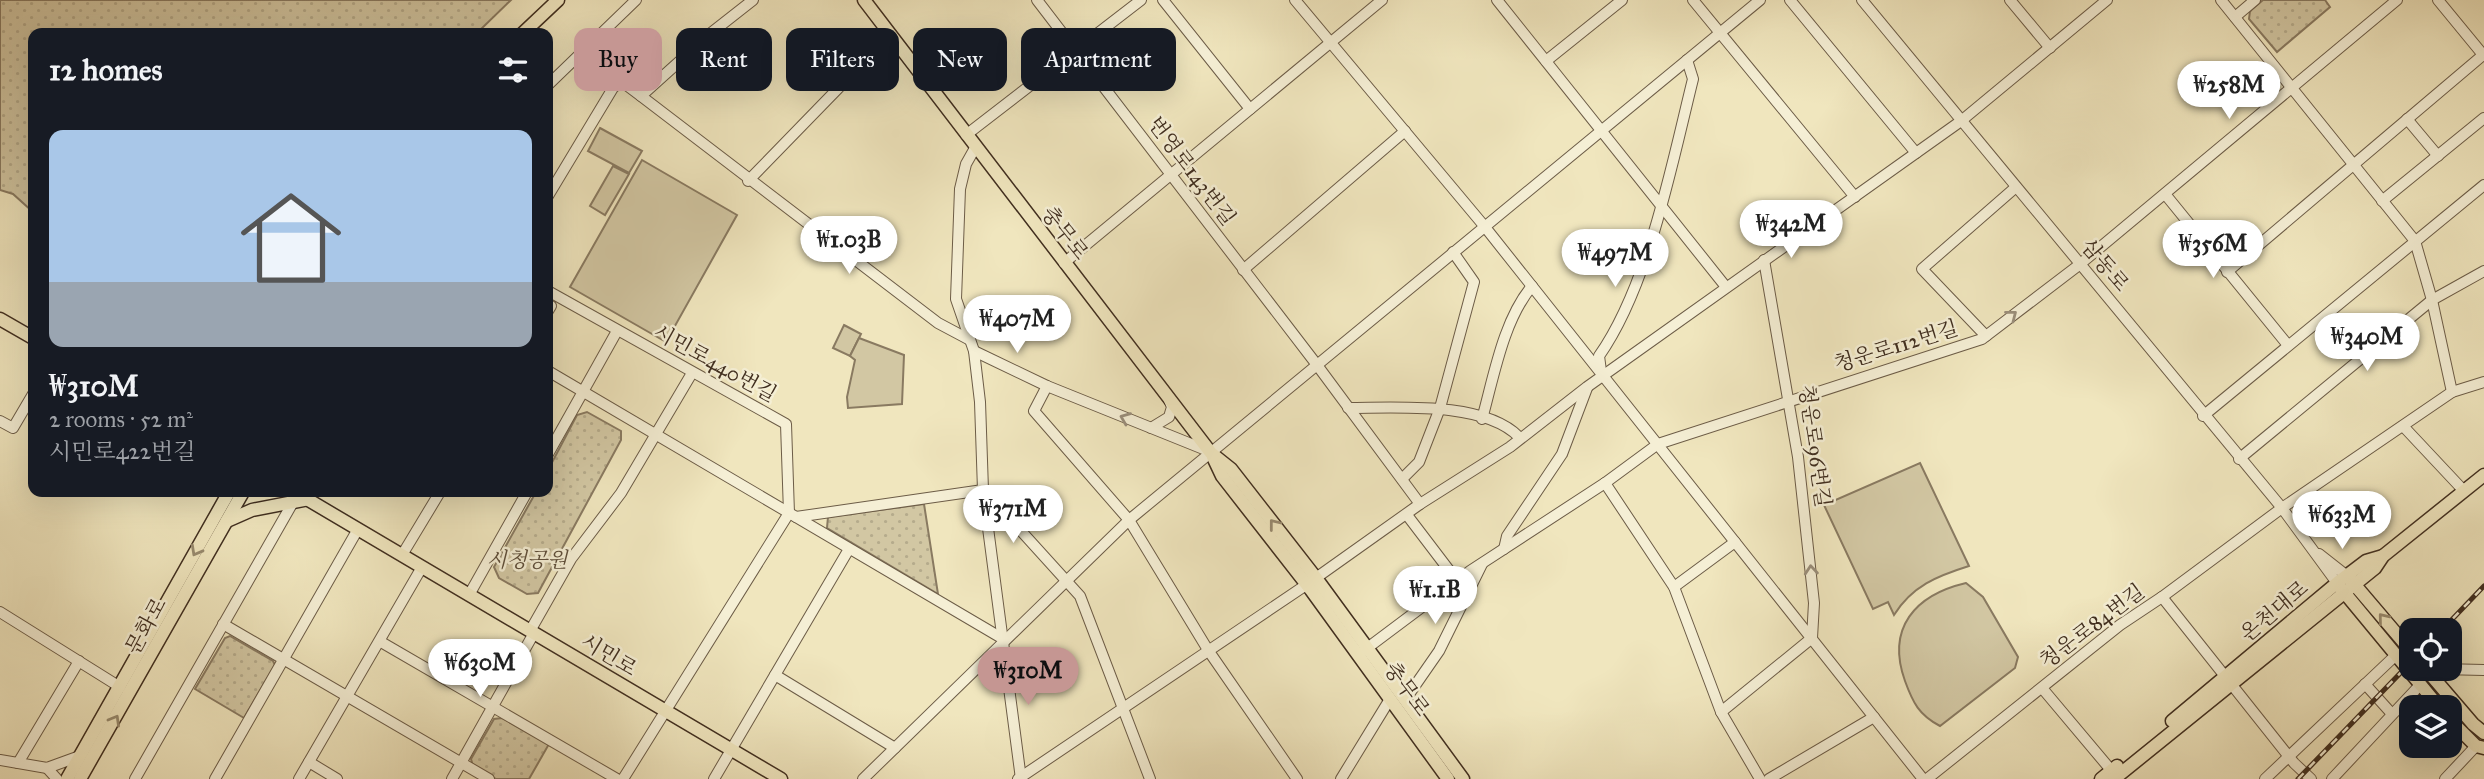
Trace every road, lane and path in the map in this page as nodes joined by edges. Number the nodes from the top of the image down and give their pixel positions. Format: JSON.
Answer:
{"nodes":[{"id":1,"x":558,"y":0,"type":"edge"},
{"id":2,"x":636,"y":0,"type":"edge"},
{"id":3,"x":753,"y":0,"type":"edge"},
{"id":4,"x":1037,"y":0,"type":"edge"},
{"id":5,"x":1141,"y":0,"type":"edge"},
{"id":6,"x":1163,"y":0,"type":"edge"},
{"id":7,"x":1295,"y":0,"type":"edge"},
{"id":8,"x":1382,"y":0,"type":"edge"},
{"id":9,"x":1497,"y":0,"type":"edge"},
{"id":10,"x":1622,"y":0,"type":"edge"},
{"id":11,"x":1693,"y":0,"type":"edge"},
{"id":12,"x":1760,"y":0,"type":"edge"},
{"id":13,"x":1790,"y":0,"type":"edge"},
{"id":14,"x":1862,"y":0,"type":"edge"},
{"id":15,"x":2010,"y":0,"type":"edge"},
{"id":16,"x":2107,"y":0,"type":"edge"},
{"id":17,"x":2221,"y":0,"type":"edge"},
{"id":18,"x":2255,"y":0,"type":"edge"},
{"id":19,"x":2397,"y":0,"type":"edge"},
{"id":20,"x":2438,"y":0,"type":"edge"},
{"id":21,"x":871,"y":2,"type":"edge"},
{"id":22,"x":2235,"y":17,"type":"junction"},
{"id":23,"x":528,"y":28,"type":"edge"},
{"id":24,"x":607,"y":28,"type":"edge"},
{"id":25,"x":886,"y":28,"type":"edge"},
{"id":26,"x":1059,"y":28,"type":"edge"},
{"id":27,"x":1105,"y":28,"type":"edge"},
{"id":28,"x":1720,"y":33,"type":"junction"},
{"id":29,"x":1330,"y":43,"type":"junction"},
{"id":30,"x":899,"y":47,"type":"edge"},
{"id":31,"x":2050,"y":48,"type":"junction"},
{"id":32,"x":2483,"y":56,"type":"edge"},
{"id":33,"x":574,"y":60,"type":"edge"},
{"id":34,"x":1687,"y":60,"type":"junction"},
{"id":35,"x":1546,"y":61,"type":"junction"},
{"id":36,"x":553,"y":80,"type":"edge"},
{"id":37,"x":2292,"y":88,"type":"junction"},
{"id":38,"x":612,"y":91,"type":"edge"},
{"id":39,"x":635,"y":91,"type":"edge"},
{"id":40,"x":836,"y":91,"type":"edge"},
{"id":41,"x":1023,"y":91,"type":"edge"},
{"id":42,"x":1107,"y":91,"type":"edge"},
{"id":43,"x":642,"y":96,"type":"junction"},
{"id":44,"x":1250,"y":109,"type":"junction"},
{"id":45,"x":2484,"y":118,"type":"edge"},
{"id":46,"x":2407,"y":119,"type":"junction"},
{"id":47,"x":1961,"y":121,"type":"junction"},
{"id":48,"x":1405,"y":131,"type":"junction"},
{"id":49,"x":1602,"y":131,"type":"junction"},
{"id":50,"x":966,"y":135,"type":"junction"},
{"id":51,"x":975,"y":148,"type":"junction"},
{"id":52,"x":1916,"y":153,"type":"junction"},
{"id":53,"x":2438,"y":156,"type":"junction"},
{"id":54,"x":2353,"y":165,"type":"junction"},
{"id":55,"x":1171,"y":175,"type":"junction"},
{"id":56,"x":748,"y":181,"type":"junction"},
{"id":57,"x":2484,"y":185,"type":"edge"},
{"id":58,"x":553,"y":187,"type":"edge"},
{"id":59,"x":2016,"y":187,"type":"junction"},
{"id":60,"x":2165,"y":194,"type":"junction"},
{"id":61,"x":1855,"y":197,"type":"junction"},
{"id":62,"x":2382,"y":201,"type":"junction"},
{"id":63,"x":1661,"y":206,"type":"junction"},
{"id":64,"x":1485,"y":227,"type":"junction"},
{"id":65,"x":2415,"y":242,"type":"junction"},
{"id":66,"x":1453,"y":252,"type":"junction"},
{"id":67,"x":1764,"y":260,"type":"junction"},
{"id":68,"x":1064,"y":263,"type":"junction"},
{"id":69,"x":2079,"y":265,"type":"junction"},
{"id":70,"x":1243,"y":270,"type":"junction"},
{"id":71,"x":2484,"y":271,"type":"edge"},
{"id":72,"x":2227,"y":272,"type":"junction"},
{"id":73,"x":1532,"y":286,"type":"junction"},
{"id":74,"x":1726,"y":287,"type":"junction"},
{"id":75,"x":553,"y":294,"type":"edge"},
{"id":76,"x":2432,"y":300,"type":"junction"},
{"id":77,"x":0,"y":319,"type":"edge"},
{"id":78,"x":617,"y":331,"type":"junction"},
{"id":79,"x":28,"y":335,"type":"edge"},
{"id":80,"x":1986,"y":336,"type":"junction"},
{"id":81,"x":970,"y":340,"type":"junction"},
{"id":82,"x":2287,"y":344,"type":"junction"},
{"id":83,"x":974,"y":351,"type":"junction"},
{"id":84,"x":1317,"y":365,"type":"junction"},
{"id":85,"x":692,"y":373,"type":"junction"},
{"id":86,"x":553,"y":374,"type":"edge"},
{"id":87,"x":1603,"y":375,"type":"junction"},
{"id":88,"x":2484,"y":382,"type":"edge"},
{"id":89,"x":1047,"y":386,"type":"junction"},
{"id":90,"x":1587,"y":387,"type":"junction"},
{"id":91,"x":2452,"y":391,"type":"junction"},
{"id":92,"x":583,"y":392,"type":"junction"},
{"id":93,"x":1168,"y":397,"type":"junction"},
{"id":94,"x":1790,"y":399,"type":"junction"},
{"id":95,"x":28,"y":402,"type":"edge"},
{"id":96,"x":1348,"y":408,"type":"junction"},
{"id":97,"x":1440,"y":408,"type":"junction"},
{"id":98,"x":2203,"y":416,"type":"junction"},
{"id":99,"x":1482,"y":419,"type":"junction"},
{"id":100,"x":0,"y":421,"type":"edge"},
{"id":101,"x":2403,"y":426,"type":"junction"},
{"id":102,"x":1151,"y":428,"type":"junction"},
{"id":103,"x":655,"y":434,"type":"junction"},
{"id":104,"x":1519,"y":438,"type":"junction"},
{"id":105,"x":1658,"y":444,"type":"junction"},
{"id":106,"x":553,"y":445,"type":"edge"},
{"id":107,"x":1211,"y":453,"type":"junction"},
{"id":108,"x":2239,"y":459,"type":"junction"},
{"id":109,"x":2484,"y":475,"type":"edge"},
{"id":110,"x":1402,"y":479,"type":"junction"},
{"id":111,"x":1605,"y":484,"type":"junction"},
{"id":112,"x":984,"y":489,"type":"junction"},
{"id":113,"x":2464,"y":491,"type":"junction"},
{"id":114,"x":240,"y":497,"type":"edge"},
{"id":115,"x":309,"y":497,"type":"edge"},
{"id":116,"x":437,"y":497,"type":"edge"},
{"id":117,"x":524,"y":497,"type":"edge"},
{"id":118,"x":221,"y":498,"type":"edge"},
{"id":119,"x":293,"y":498,"type":"edge"},
{"id":120,"x":1419,"y":504,"type":"junction"},
{"id":121,"x":2282,"y":508,"type":"junction"},
{"id":122,"x":792,"y":515,"type":"junction"},
{"id":123,"x":1407,"y":515,"type":"junction"},
{"id":124,"x":1129,"y":520,"type":"junction"},
{"id":125,"x":227,"y":522,"type":"junction"},
{"id":126,"x":358,"y":529,"type":"junction"},
{"id":127,"x":1735,"y":542,"type":"junction"},
{"id":128,"x":849,"y":549,"type":"junction"},
{"id":129,"x":1504,"y":549,"type":"junction"},
{"id":130,"x":402,"y":555,"type":"junction"},
{"id":131,"x":1483,"y":563,"type":"junction"},
{"id":132,"x":422,"y":567,"type":"junction"},
{"id":133,"x":1066,"y":580,"type":"junction"},
{"id":134,"x":1311,"y":582,"type":"junction"},
{"id":135,"x":1458,"y":582,"type":"junction"},
{"id":136,"x":2345,"y":583,"type":"junction"},
{"id":137,"x":1674,"y":587,"type":"junction"},
{"id":138,"x":469,"y":595,"type":"junction"},
{"id":139,"x":2162,"y":597,"type":"junction"},
{"id":140,"x":0,"y":612,"type":"edge"},
{"id":141,"x":223,"y":624,"type":"junction"},
{"id":142,"x":532,"y":632,"type":"junction"},
{"id":143,"x":1812,"y":638,"type":"junction"},
{"id":144,"x":2399,"y":639,"type":"edge"},
{"id":145,"x":1004,"y":640,"type":"junction"},
{"id":146,"x":380,"y":642,"type":"junction"},
{"id":147,"x":1208,"y":650,"type":"junction"},
{"id":148,"x":1362,"y":652,"type":"junction"},
{"id":149,"x":2396,"y":655,"type":"junction"},
{"id":150,"x":283,"y":659,"type":"junction"},
{"id":151,"x":79,"y":662,"type":"junction"},
{"id":152,"x":2462,"y":669,"type":"edge"},
{"id":153,"x":2484,"y":670,"type":"edge"},
{"id":154,"x":775,"y":675,"type":"junction"},
{"id":155,"x":2228,"y":680,"type":"junction"},
{"id":156,"x":2435,"y":681,"type":"edge"},
{"id":157,"x":2365,"y":684,"type":"junction"},
{"id":158,"x":2420,"y":685,"type":"junction"},
{"id":159,"x":120,"y":687,"type":"junction"},
{"id":160,"x":2042,"y":688,"type":"junction"},
{"id":161,"x":2429,"y":695,"type":"edge"},
{"id":162,"x":348,"y":697,"type":"junction"},
{"id":163,"x":1390,"y":699,"type":"junction"},
{"id":164,"x":1405,"y":700,"type":"junction"},
{"id":165,"x":493,"y":707,"type":"junction"},
{"id":166,"x":1122,"y":709,"type":"junction"},
{"id":167,"x":666,"y":711,"type":"junction"},
{"id":168,"x":1721,"y":712,"type":"junction"},
{"id":169,"x":2392,"y":714,"type":"junction"},
{"id":170,"x":1874,"y":717,"type":"junction"},
{"id":171,"x":2462,"y":731,"type":"edge"},
{"id":172,"x":2484,"y":733,"type":"edge"},
{"id":173,"x":2480,"y":747,"type":"edge"},
{"id":174,"x":894,"y":748,"type":"junction"},
{"id":175,"x":732,"y":750,"type":"junction"},
{"id":176,"x":2290,"y":755,"type":"junction"},
{"id":177,"x":80,"y":756,"type":"junction"},
{"id":178,"x":0,"y":760,"type":"edge"},
{"id":179,"x":309,"y":762,"type":"junction"},
{"id":180,"x":18,"y":763,"type":"junction"},
{"id":181,"x":461,"y":763,"type":"junction"},
{"id":182,"x":47,"y":768,"type":"junction"},
{"id":183,"x":2112,"y":777,"type":"edge"},
{"id":184,"x":1020,"y":778,"type":"edge"},
{"id":185,"x":57,"y":779,"type":"edge"},
{"id":186,"x":67,"y":779,"type":"edge"},
{"id":187,"x":80,"y":779,"type":"edge"},
{"id":188,"x":135,"y":779,"type":"edge"},
{"id":189,"x":215,"y":779,"type":"edge"},
{"id":190,"x":299,"y":779,"type":"edge"},
{"id":191,"x":337,"y":779,"type":"edge"},
{"id":192,"x":452,"y":779,"type":"edge"},
{"id":193,"x":489,"y":779,"type":"edge"},
{"id":194,"x":617,"y":779,"type":"edge"},
{"id":195,"x":623,"y":779,"type":"edge"},
{"id":196,"x":714,"y":779,"type":"edge"},
{"id":197,"x":781,"y":779,"type":"edge"},
{"id":198,"x":863,"y":779,"type":"edge"},
{"id":199,"x":1150,"y":779,"type":"edge"},
{"id":200,"x":1297,"y":779,"type":"edge"},
{"id":201,"x":1341,"y":779,"type":"edge"},
{"id":202,"x":1448,"y":779,"type":"edge"},
{"id":203,"x":1463,"y":779,"type":"edge"},
{"id":204,"x":1760,"y":779,"type":"edge"},
{"id":205,"x":1769,"y":779,"type":"edge"},
{"id":206,"x":1925,"y":779,"type":"edge"},
{"id":207,"x":2265,"y":779,"type":"edge"},
{"id":208,"x":2311,"y":779,"type":"edge"},
{"id":209,"x":2332,"y":779,"type":"edge"},
{"id":210,"x":2445,"y":779,"type":"edge"}],
"edges":[{"from":1,"to":23,"type":"main road"},
{"from":2,"to":24,"type":"street"},
{"from":3,"to":43,"type":"street"},
{"from":4,"to":26,"type":"street","name":"번영로143번길"},
{"from":5,"to":27,"type":"street"},
{"from":6,"to":44,"type":"street"},
{"from":7,"to":29,"type":"street"},
{"from":8,"to":29,"type":"street"},
{"from":9,"to":35,"type":"street"},
{"from":10,"to":35,"type":"street"},
{"from":11,"to":28,"type":"street"},
{"from":12,"to":28,"type":"street"},
{"from":13,"to":52,"type":"street"},
{"from":14,"to":47,"type":"street","name":"삼동로"},
{"from":15,"to":31,"type":"street"},
{"from":16,"to":31,"type":"street"},
{"from":17,"to":22,"type":"street"},
{"from":18,"to":22,"type":"street"},
{"from":19,"to":37,"type":"street","name":"청운로112번길"},
{"from":20,"to":32,"type":"street"},
{"from":21,"to":25,"type":"main road","name":"충무로"},
{"from":22,"to":37,"type":"street"},
{"from":28,"to":34,"type":"street"},
{"from":28,"to":61,"type":"street"},
{"from":29,"to":44,"type":"street"},
{"from":29,"to":48,"type":"street"},
{"from":30,"to":50,"type":"main road","name":"충무로"},
{"from":31,"to":47,"type":"street"},
{"from":32,"to":46,"type":"street"},
{"from":33,"to":36,"type":"street"},
{"from":34,"to":49,"type":"street"},
{"from":34,"to":63,"type":"street"},
{"from":35,"to":49,"type":"street"},
{"from":37,"to":54,"type":"street"},
{"from":37,"to":60,"type":"street","name":"청운로112번길"},
{"from":38,"to":58,"type":"street"},
{"from":39,"to":43,"type":"street"},
{"from":40,"to":56,"type":"street"},
{"from":41,"to":50,"type":"street"},
{"from":42,"to":55,"type":"street","name":"번영로143번길"},
{"from":43,"to":56,"type":"street"},
{"from":44,"to":55,"type":"street"},
{"from":45,"to":53,"type":"street"},
{"from":46,"to":53,"type":"street"},
{"from":46,"to":54,"type":"street"},
{"from":47,"to":52,"type":"street"},
{"from":47,"to":59,"type":"street","name":"삼동로"},
{"from":48,"to":64,"type":"street"},
{"from":48,"to":70,"type":"street"},
{"from":49,"to":63,"type":"street"},
{"from":49,"to":64,"type":"street"},
{"from":50,"to":51,"type":"main road","name":"충무로"},
{"from":51,"to":68,"type":"main road","name":"충무로"},
{"from":51,"to":81,"type":"street"},
{"from":52,"to":61,"type":"street"},
{"from":53,"to":62,"type":"street"},
{"from":54,"to":62,"type":"street"},
{"from":54,"to":72,"type":"street"},
{"from":55,"to":68,"type":"street"},
{"from":55,"to":70,"type":"street","name":"번영로143번길"},
{"from":56,"to":81,"type":"street"},
{"from":57,"to":65,"type":"street"},
{"from":59,"to":69,"type":"street","name":"삼동로"},
{"from":59,"to":80,"type":"street","name":"청운로112번길"},
{"from":60,"to":69,"type":"street","name":"청운로112번길"},
{"from":60,"to":72,"type":"street"},
{"from":61,"to":67,"type":"street"},
{"from":62,"to":65,"type":"street"},
{"from":63,"to":74,"type":"street"},
{"from":63,"to":87,"type":"street"},
{"from":64,"to":66,"type":"street"},
{"from":64,"to":73,"type":"street"},
{"from":65,"to":76,"type":"street"},
{"from":65,"to":82,"type":"street"},
{"from":66,"to":84,"type":"street"},
{"from":66,"to":97,"type":"street"},
{"from":67,"to":74,"type":"street"},
{"from":67,"to":94,"type":"street","name":"청운로96번길"},
{"from":68,"to":93,"type":"main road","name":"충무로"},
{"from":80,"to":69,"type":"street","name":"청운로112번길","one_way":true},
{"from":69,"to":98,"type":"street","name":"삼동로"},
{"from":70,"to":84,"type":"street","name":"번영로143번길"},
{"from":71,"to":76,"type":"street"},
{"from":72,"to":82,"type":"street"},
{"from":73,"to":87,"type":"street"},
{"from":73,"to":99,"type":"street"},
{"from":74,"to":87,"type":"street"},
{"from":75,"to":78,"type":"street","name":"시민로440번길"},
{"from":76,"to":91,"type":"street"},
{"from":76,"to":108,"type":"street"},
{"from":77,"to":79,"type":"main road"},
{"from":78,"to":85,"type":"street","name":"시민로440번길"},
{"from":78,"to":92,"type":"street"},
{"from":80,"to":94,"type":"street","name":"청운로112번길"},
{"from":81,"to":83,"type":"street"},
{"from":82,"to":98,"type":"street"},
{"from":83,"to":89,"type":"street"},
{"from":83,"to":112,"type":"street"},
{"from":84,"to":96,"type":"street","name":"번영로143번길"},
{"from":84,"to":107,"type":"street"},
{"from":85,"to":103,"type":"street"},
{"from":85,"to":122,"type":"street","name":"시민로440번길"},
{"from":86,"to":92,"type":"street"},
{"from":87,"to":90,"type":"street"},
{"from":87,"to":105,"type":"street"},
{"from":88,"to":91,"type":"street","name":"청운로84번길"},
{"from":102,"to":89,"type":"street","one_way":true},
{"from":89,"to":124,"type":"street"},
{"from":90,"to":104,"type":"street"},
{"from":90,"to":129,"type":"street"},
{"from":91,"to":101,"type":"street","name":"청운로84번길"},
{"from":92,"to":103,"type":"street"},
{"from":92,"to":106,"type":"street"},
{"from":93,"to":102,"type":"street"},
{"from":93,"to":107,"type":"main road","name":"충무로"},
{"from":94,"to":105,"type":"street","name":"청운로112번길"},
{"from":143,"to":94,"type":"street","name":"청운로96번길","one_way":true},
{"from":95,"to":100,"type":"street"},
{"from":96,"to":97,"type":"street"},
{"from":96,"to":110,"type":"street","name":"번영로143번길"},
{"from":97,"to":99,"type":"street"},
{"from":97,"to":110,"type":"street"},
{"from":98,"to":108,"type":"street","name":"삼동로"},
{"from":99,"to":104,"type":"street"},
{"from":101,"to":113,"type":"street"},
{"from":101,"to":121,"type":"street","name":"청운로84번길"},
{"from":102,"to":107,"type":"street"},
{"from":103,"to":122,"type":"street"},
{"from":103,"to":142,"type":"street"},
{"from":104,"to":120,"type":"street"},
{"from":105,"to":111,"type":"street","name":"청운로112번길"},
{"from":105,"to":127,"type":"street"},
{"from":107,"to":124,"type":"street"},
{"from":107,"to":134,"type":"main road","name":"충무로"},
{"from":108,"to":121,"type":"street","name":"삼동로"},
{"from":109,"to":113,"type":"main road","name":"온천대로"},
{"from":110,"to":120,"type":"street","name":"번영로143번길"},
{"from":111,"to":129,"type":"street","name":"청운로112번길"},
{"from":111,"to":137,"type":"street"},
{"from":112,"to":122,"type":"street"},
{"from":112,"to":133,"type":"street"},
{"from":112,"to":145,"type":"street"},
{"from":113,"to":136,"type":"main road","name":"온천대로"},
{"from":114,"to":125,"type":"main road","name":"문화로"},
{"from":115,"to":126,"type":"main road","name":"시민로"},
{"from":116,"to":130,"type":"street"},
{"from":117,"to":138,"type":"street"},
{"from":118,"to":159,"type":"main road","name":"문화로","one_way":true},
{"from":119,"to":125,"type":"main road"},
{"from":119,"to":141,"type":"street"},
{"from":120,"to":123,"type":"street"},
{"from":121,"to":136,"type":"street","name":"삼동로"},
{"from":121,"to":139,"type":"street","name":"청운로84번길"},
{"from":122,"to":128,"type":"street"},
{"from":122,"to":167,"type":"street"},
{"from":123,"to":134,"type":"street"},
{"from":123,"to":135,"type":"street"},
{"from":124,"to":133,"type":"street"},
{"from":124,"to":147,"type":"street"},
{"from":187,"to":125,"type":"main road","name":"문화로","one_way":true},
{"from":126,"to":130,"type":"main road","name":"시민로"},
{"from":126,"to":150,"type":"street"},
{"from":127,"to":137,"type":"street"},
{"from":127,"to":143,"type":"street"},
{"from":128,"to":145,"type":"street"},
{"from":128,"to":154,"type":"street"},
{"from":129,"to":131,"type":"street","name":"청운로112번길"},
{"from":130,"to":132,"type":"main road","name":"시민로"},
{"from":131,"to":135,"type":"street","name":"청운로112번길"},
{"from":131,"to":164,"type":"street","name":"충무로"},
{"from":132,"to":138,"type":"main road","name":"시민로"},
{"from":132,"to":146,"type":"street"},
{"from":133,"to":145,"type":"street"},
{"from":133,"to":166,"type":"street"},
{"from":134,"to":147,"type":"street"},
{"from":134,"to":148,"type":"main road","name":"충무로"},
{"from":135,"to":148,"type":"street","name":"청운로112번길"},
{"from":144,"to":136,"type":"main road","one_way":true},
{"from":136,"to":149,"type":"main road"},
{"from":136,"to":155,"type":"main road","name":"온천대로"},
{"from":137,"to":168,"type":"street"},
{"from":138,"to":142,"type":"main road","name":"시민로"},
{"from":139,"to":155,"type":"street"},
{"from":139,"to":160,"type":"street","name":"청운로84번길"},
{"from":140,"to":151,"type":"street"},
{"from":141,"to":150,"type":"street"},
{"from":141,"to":188,"type":"street"},
{"from":142,"to":165,"type":"street"},
{"from":142,"to":167,"type":"main road","name":"시민로"},
{"from":143,"to":168,"type":"street"},
{"from":143,"to":170,"type":"street"},
{"from":145,"to":174,"type":"street"},
{"from":145,"to":184,"type":"street"},
{"from":146,"to":162,"type":"street"},
{"from":146,"to":165,"type":"street"},
{"from":147,"to":166,"type":"street"},
{"from":147,"to":200,"type":"street"},
{"from":148,"to":163,"type":"main road","name":"충무로"},
{"from":148,"to":164,"type":"main road","name":"충무로"},
{"from":149,"to":157,"type":"street"},
{"from":149,"to":158,"type":"main road"},
{"from":150,"to":162,"type":"street"},
{"from":150,"to":189,"type":"street"},
{"from":151,"to":159,"type":"street"},
{"from":151,"to":180,"type":"street"},
{"from":152,"to":153,"type":"street"},
{"from":154,"to":174,"type":"street"},
{"from":154,"to":175,"type":"street"},
{"from":155,"to":176,"type":"street"},
{"from":155,"to":183,"type":"main road","name":"온천대로"},
{"from":156,"to":172,"type":"main road"},
{"from":157,"to":169,"type":"street"},
{"from":157,"to":176,"type":"street"},
{"from":158,"to":161,"type":"main road"},
{"from":158,"to":169,"type":"street"},
{"from":159,"to":177,"type":"main road","name":"문화로"},
{"from":160,"to":183,"type":"street","name":"온천대로"},
{"from":160,"to":206,"type":"street","name":"청운로84번길"},
{"from":162,"to":179,"type":"street"},
{"from":162,"to":181,"type":"street"},
{"from":163,"to":201,"type":"street"},
{"from":163,"to":202,"type":"main road","name":"충무로"},
{"from":164,"to":203,"type":"main road","name":"충무로"},
{"from":165,"to":181,"type":"street"},
{"from":165,"to":194,"type":"street"},
{"from":166,"to":184,"type":"street"},
{"from":166,"to":199,"type":"street"},
{"from":167,"to":175,"type":"main road","name":"시민로"},
{"from":167,"to":195,"type":"street"},
{"from":168,"to":204,"type":"street"},
{"from":169,"to":209,"type":"street"},
{"from":170,"to":205,"type":"street"},
{"from":170,"to":206,"type":"street"},
{"from":171,"to":173,"type":"main road"},
{"from":173,"to":210,"type":"street"},
{"from":174,"to":198,"type":"street"},
{"from":175,"to":196,"type":"street"},
{"from":175,"to":197,"type":"main road","name":"시민로"},
{"from":176,"to":207,"type":"street"},
{"from":176,"to":208,"type":"street"},
{"from":177,"to":182,"type":"street"},
{"from":177,"to":186,"type":"main road","name":"문화로"},
{"from":178,"to":180,"type":"street"},
{"from":179,"to":190,"type":"street"},
{"from":179,"to":191,"type":"street"},
{"from":180,"to":182,"type":"street"},
{"from":181,"to":192,"type":"street"},
{"from":181,"to":193,"type":"street"},
{"from":182,"to":185,"type":"street"}]}
